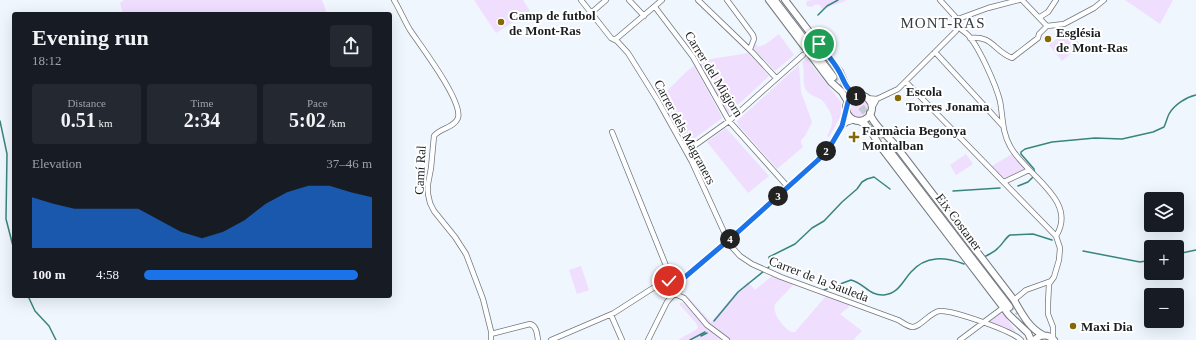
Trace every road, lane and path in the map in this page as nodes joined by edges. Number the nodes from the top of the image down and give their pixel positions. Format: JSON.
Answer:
{"nodes":[{"id":1,"x":394,"y":0,"type":"edge"},
{"id":2,"x":581,"y":0,"type":"edge"},
{"id":3,"x":606,"y":0,"type":"edge"},
{"id":4,"x":630,"y":0,"type":"edge"},
{"id":5,"x":662,"y":0,"type":"edge"},
{"id":6,"x":698,"y":0,"type":"edge"},
{"id":7,"x":727,"y":0,"type":"edge"},
{"id":8,"x":769,"y":0,"type":"edge"},
{"id":9,"x":774,"y":0,"type":"edge"},
{"id":10,"x":780,"y":0,"type":"edge"},
{"id":11,"x":785,"y":0,"type":"edge"},
{"id":12,"x":940,"y":0,"type":"edge"},
{"id":13,"x":1021,"y":0,"type":"edge"},
{"id":14,"x":1056,"y":0,"type":"edge"},
{"id":15,"x":1104,"y":0,"type":"edge"},
{"id":16,"x":655,"y":6,"type":"junction"},
{"id":17,"x":591,"y":13,"type":"junction"},
{"id":18,"x":644,"y":16,"type":"junction"},
{"id":19,"x":1040,"y":17,"type":"junction"},
{"id":20,"x":958,"y":19,"type":"junction"},
{"id":21,"x":1048,"y":26,"type":"junction"},
{"id":22,"x":958,"y":27,"type":"junction"},
{"id":23,"x":970,"y":38,"type":"junction"},
{"id":24,"x":614,"y":39,"type":"junction"},
{"id":25,"x":750,"y":49,"type":"junction"},
{"id":26,"x":935,"y":52,"type":"junction"},
{"id":27,"x":802,"y":55,"type":"dead end"},
{"id":28,"x":776,"y":78,"type":"junction"},
{"id":29,"x":906,"y":82,"type":"junction"},
{"id":30,"x":857,"y":96,"type":"junction"},
{"id":31,"x":866,"y":98,"type":"junction"},
{"id":32,"x":877,"y":99,"type":"junction"},
{"id":33,"x":848,"y":102,"type":"junction"},
{"id":34,"x":846,"y":111,"type":"junction"},
{"id":35,"x":871,"y":111,"type":"junction"},
{"id":36,"x":1002,"y":116,"type":"junction"},
{"id":37,"x":995,"y":117,"type":"junction"},
{"id":38,"x":729,"y":121,"type":"junction"},
{"id":39,"x":857,"y":121,"type":"junction"},
{"id":40,"x":842,"y":126,"type":"junction"},
{"id":41,"x":1002,"y":126,"type":"junction"},
{"id":42,"x":612,"y":132,"type":"dead end"},
{"id":43,"x":892,"y":150,"type":"tunnel mouth"},
{"id":44,"x":686,"y":151,"type":"junction"},
{"id":45,"x":1033,"y":173,"type":"junction"},
{"id":46,"x":1004,"y":182,"type":"junction"},
{"id":47,"x":788,"y":187,"type":"junction"},
{"id":48,"x":1056,"y":236,"type":"junction"},
{"id":49,"x":728,"y":241,"type":"junction"},
{"id":50,"x":669,"y":273,"type":"junction"},
{"id":51,"x":685,"y":277,"type":"junction"},
{"id":52,"x":675,"y":280,"type":"junction"},
{"id":53,"x":1052,"y":280,"type":"junction"},
{"id":54,"x":667,"y":283,"type":"junction"},
{"id":55,"x":680,"y":287,"type":"junction"},
{"id":56,"x":660,"y":288,"type":"junction"},
{"id":57,"x":668,"y":291,"type":"junction"},
{"id":58,"x":675,"y":294,"type":"junction"},
{"id":59,"x":684,"y":298,"type":"junction"},
{"id":60,"x":667,"y":302,"type":"junction"},
{"id":61,"x":1010,"y":304,"type":"junction"},
{"id":62,"x":610,"y":315,"type":"junction"},
{"id":63,"x":984,"y":323,"type":"junction"},
{"id":64,"x":1052,"y":331,"type":"junction"},
{"id":65,"x":491,"y":335,"type":"edge"},
{"id":66,"x":1044,"y":335,"type":"junction"},
{"id":67,"x":1053,"y":339,"type":"edge"},
{"id":68,"x":538,"y":340,"type":"edge"},
{"id":69,"x":551,"y":340,"type":"edge"},
{"id":70,"x":622,"y":340,"type":"edge"},
{"id":71,"x":648,"y":340,"type":"edge"},
{"id":72,"x":727,"y":340,"type":"edge"},
{"id":73,"x":960,"y":340,"type":"edge"},
{"id":74,"x":1021,"y":340,"type":"edge"},
{"id":75,"x":1033,"y":340,"type":"edge"}],
"edges":[{"from":1,"to":65,"type":"street","name":"Camí Ral"},
{"from":2,"to":17,"type":"street","name":"Carrer dels Magraners"},
{"from":3,"to":17,"type":"street"},
{"from":4,"to":18,"type":"street"},
{"from":5,"to":16,"type":"street"},
{"from":6,"to":25,"type":"street"},
{"from":7,"to":25,"type":"street"},
{"from":8,"to":33,"type":"main road"},
{"from":9,"to":10,"type":"highway"},
{"from":11,"to":30,"type":"main road"},
{"from":12,"to":20,"type":"street"},
{"from":13,"to":19,"type":"street"},
{"from":13,"to":20,"type":"street"},
{"from":14,"to":19,"type":"street"},
{"from":15,"to":21,"type":"street"},
{"from":16,"to":18,"type":"street"},
{"from":16,"to":38,"type":"street","name":"Carrer del Migjorn"},
{"from":17,"to":24,"type":"street","name":"Carrer dels Magraners"},
{"from":18,"to":24,"type":"street"},
{"from":19,"to":21,"type":"street"},
{"from":20,"to":22,"type":"street"},
{"from":21,"to":23,"type":"street"},
{"from":22,"to":23,"type":"street"},
{"from":22,"to":26,"type":"street"},
{"from":23,"to":36,"type":"street"},
{"from":24,"to":44,"type":"street","name":"Carrer dels Magraners"},
{"from":25,"to":28,"type":"street"},
{"from":26,"to":29,"type":"street"},
{"from":26,"to":37,"type":"street"},
{"from":27,"to":28,"type":"street"},
{"from":28,"to":38,"type":"street"},
{"from":29,"to":32,"type":"street"},
{"from":29,"to":46,"type":"street"},
{"from":30,"to":31,"type":"main road"},
{"from":30,"to":33,"type":"main road"},
{"from":31,"to":32,"type":"street"},
{"from":31,"to":35,"type":"main road"},
{"from":32,"to":35,"type":"street"},
{"from":33,"to":34,"type":"main road"},
{"from":34,"to":39,"type":"main road"},
{"from":34,"to":40,"type":"street"},
{"from":35,"to":39,"type":"main road"},
{"from":35,"to":61,"type":"main road"},
{"from":36,"to":37,"type":"street"},
{"from":36,"to":41,"type":"street"},
{"from":37,"to":41,"type":"street"},
{"from":38,"to":44,"type":"street"},
{"from":38,"to":47,"type":"street","name":"Carrer del Migjorn"},
{"from":39,"to":40,"type":"street"},
{"from":39,"to":61,"type":"main road"},
{"from":40,"to":47,"type":"street"},
{"from":41,"to":45,"type":"street"},
{"from":42,"to":50,"type":"street"},
{"from":43,"to":61,"type":"highway","name":"Eix Costaner"},
{"from":44,"to":49,"type":"street","name":"Carrer dels Magraners"},
{"from":45,"to":46,"type":"street"},
{"from":45,"to":48,"type":"street"},
{"from":46,"to":48,"type":"street"},
{"from":47,"to":49,"type":"street"},
{"from":48,"to":53,"type":"street"},
{"from":49,"to":51,"type":"street"},
{"from":49,"to":63,"type":"street","name":"Carrer de la Sauleda"},
{"from":50,"to":52,"type":"street"},
{"from":50,"to":54,"type":"street"},
{"from":51,"to":52,"type":"street"},
{"from":51,"to":55,"type":"street"},
{"from":52,"to":54,"type":"street"},
{"from":52,"to":55,"type":"street"},
{"from":53,"to":61,"type":"street"},
{"from":53,"to":64,"type":"street"},
{"from":54,"to":56,"type":"street"},
{"from":54,"to":57,"type":"street"},
{"from":55,"to":58,"type":"street"},
{"from":55,"to":59,"type":"street"},
{"from":56,"to":57,"type":"street"},
{"from":56,"to":62,"type":"street"},
{"from":57,"to":58,"type":"street"},
{"from":57,"to":60,"type":"street"},
{"from":58,"to":59,"type":"street"},
{"from":58,"to":60,"type":"street"},
{"from":59,"to":72,"type":"street"},
{"from":60,"to":71,"type":"street"},
{"from":61,"to":63,"type":"street"},
{"from":61,"to":66,"type":"main road"},
{"from":61,"to":75,"type":"main road"},
{"from":62,"to":69,"type":"street"},
{"from":62,"to":70,"type":"street"},
{"from":63,"to":73,"type":"street"},
{"from":63,"to":74,"type":"street"},
{"from":64,"to":66,"type":"street"},
{"from":64,"to":67,"type":"street"},
{"from":65,"to":68,"type":"street"},
{"from":66,"to":67,"type":"main road"},
{"from":66,"to":75,"type":"main road"}]}
